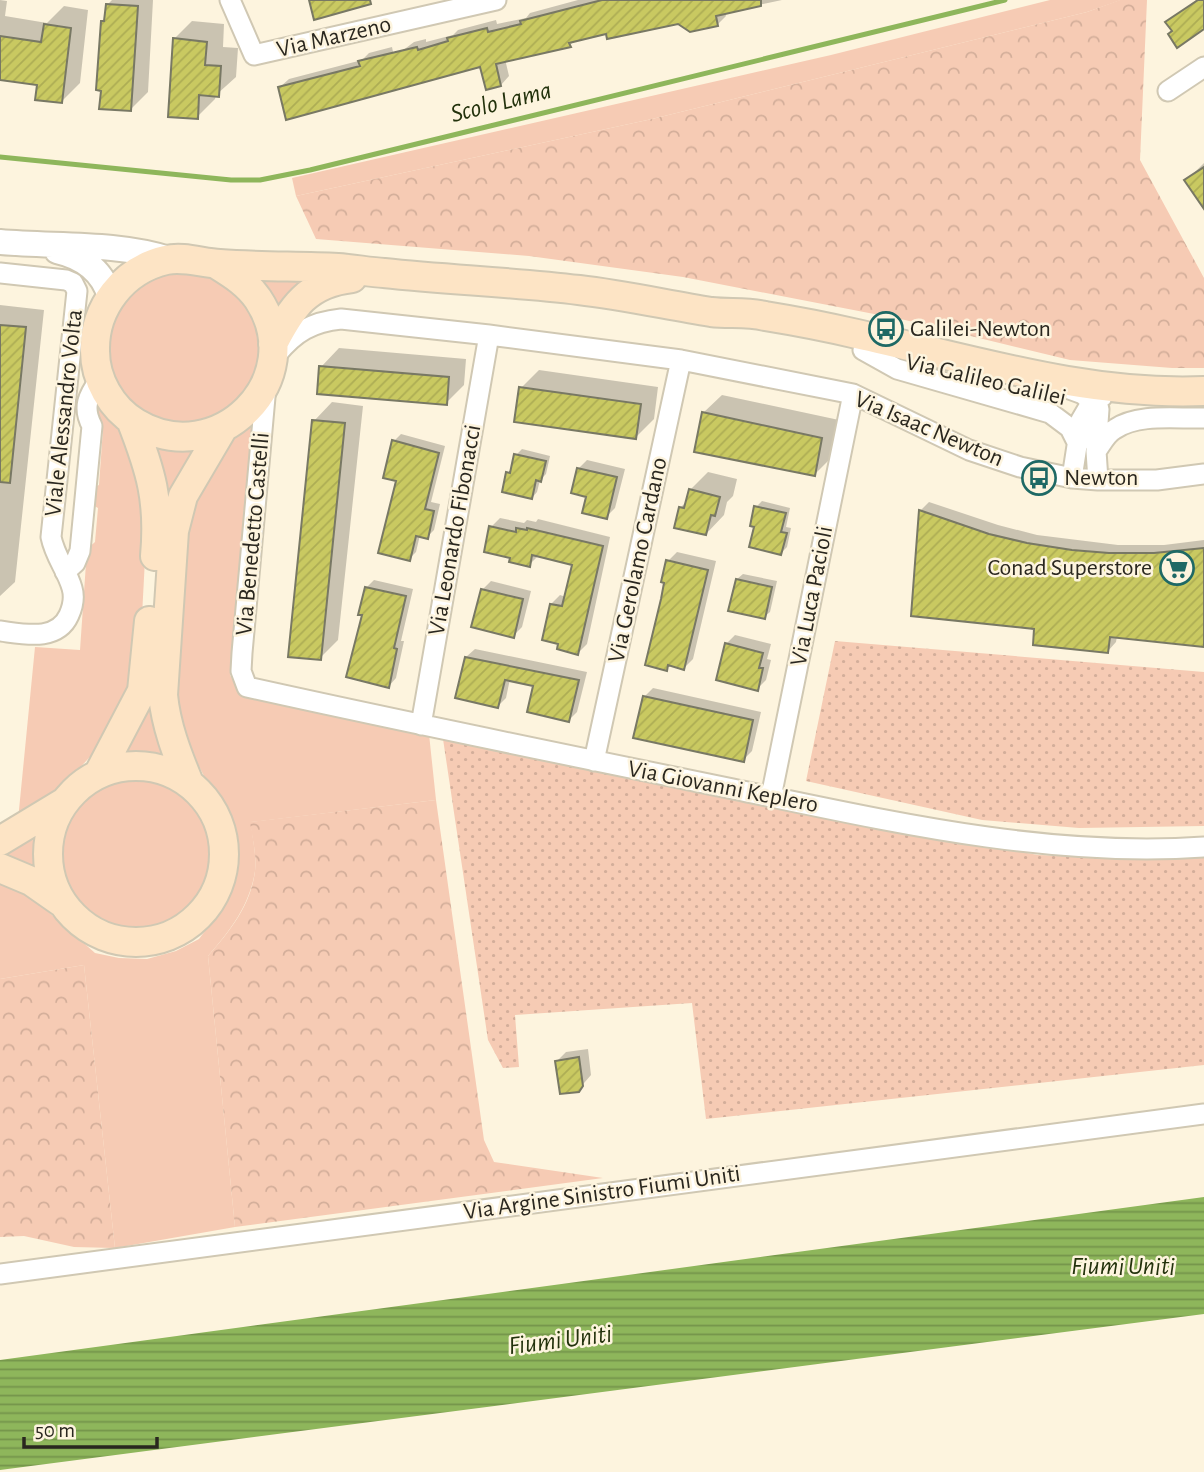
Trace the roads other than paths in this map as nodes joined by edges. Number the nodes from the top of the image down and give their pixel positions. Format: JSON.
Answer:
{"nodes":[{"id":1,"x":230,"y":0,"type":"edge"},
{"id":2,"x":496,"y":0,"type":"edge"},
{"id":3,"x":1204,"y":67,"type":"edge"},
{"id":4,"x":1168,"y":91,"type":"dead end"},
{"id":5,"x":0,"y":242,"type":"edge"},
{"id":6,"x":36,"y":245,"type":"junction"},
{"id":7,"x":169,"y":259,"type":"junction"},
{"id":8,"x":216,"y":264,"type":"junction"},
{"id":9,"x":0,"y":274,"type":"edge"},
{"id":10,"x":386,"y":274,"type":"junction"},
{"id":11,"x":110,"y":298,"type":"junction"},
{"id":12,"x":733,"y":314,"type":"junction"},
{"id":13,"x":489,"y":335,"type":"junction"},
{"id":14,"x":95,"y":337,"type":"junction"},
{"id":15,"x":863,"y":350,"type":"junction"},
{"id":16,"x":681,"y":360,"type":"junction"},
{"id":17,"x":270,"y":362,"type":"junction"},
{"id":18,"x":69,"y":364,"type":"junction"},
{"id":19,"x":996,"y":366,"type":"junction"},
{"id":20,"x":100,"y":379,"type":"junction"},
{"id":21,"x":853,"y":394,"type":"junction"},
{"id":22,"x":1199,"y":397,"type":"edge"},
{"id":23,"x":1091,"y":403,"type":"junction"},
{"id":24,"x":64,"y":416,"type":"junction"},
{"id":25,"x":87,"y":416,"type":"junction"},
{"id":26,"x":1204,"y":418,"type":"edge"},
{"id":27,"x":131,"y":420,"type":"junction"},
{"id":28,"x":223,"y":428,"type":"junction"},
{"id":29,"x":1087,"y":448,"type":"junction"},
{"id":30,"x":1204,"y":474,"type":"edge"},
{"id":31,"x":1072,"y":478,"type":"junction"},
{"id":32,"x":1098,"y":480,"type":"junction"},
{"id":33,"x":65,"y":572,"type":"junction"},
{"id":34,"x":1,"y":631,"type":"edge"},
{"id":35,"x":247,"y":687,"type":"joint"},
{"id":36,"x":421,"y":725,"type":"junction"},
{"id":37,"x":594,"y":761,"type":"junction"},
{"id":38,"x":99,"y":774,"type":"junction"},
{"id":39,"x":189,"y":783,"type":"junction"},
{"id":40,"x":771,"y":797,"type":"junction"},
{"id":41,"x":63,"y":803,"type":"junction"},
{"id":42,"x":0,"y":841,"type":"edge"},
{"id":43,"x":1204,"y":847,"type":"edge"},
{"id":44,"x":0,"y":868,"type":"edge"},
{"id":45,"x":63,"y":904,"type":"junction"},
{"id":46,"x":1204,"y":1114,"type":"edge"},
{"id":47,"x":0,"y":1274,"type":"edge"}],
"edges":[{"from":1,"to":2,"type":"street","name":"Via Marzeno"},
{"from":3,"to":4,"type":"street"},
{"from":5,"to":6,"type":"street"},
{"from":6,"to":7,"type":"street"},
{"from":6,"to":11,"type":"street"},
{"from":7,"to":8,"type":"main road"},
{"from":7,"to":11,"type":"main road"},
{"from":8,"to":10,"type":"main road","name":"Via Galileo Galilei"},
{"from":8,"to":17,"type":"main road"},
{"from":9,"to":18,"type":"street","name":"Viale Alessandro Volta"},
{"from":10,"to":12,"type":"main road","name":"Via Galileo Galilei"},
{"from":10,"to":17,"type":"main road","name":"Via Galileo Galilei"},
{"from":11,"to":14,"type":"main road"},
{"from":12,"to":15,"type":"main road","name":"Via Galileo Galilei"},
{"from":12,"to":19,"type":"main road","name":"Via Galileo Galilei"},
{"from":13,"to":16,"type":"street","name":"Via Isaac Newton"},
{"from":13,"to":17,"type":"street","name":"Via Isaac Newton"},
{"from":13,"to":36,"type":"street","name":"Via Leonardo Fibonacci"},
{"from":14,"to":18,"type":"street"},
{"from":14,"to":20,"type":"main road"},
{"from":15,"to":23,"type":"main road","name":"Via Galileo Galilei"},
{"from":15,"to":29,"type":"street"},
{"from":16,"to":21,"type":"street","name":"Via Isaac Newton"},
{"from":16,"to":37,"type":"street","name":"Via Gerolamo Cardano"},
{"from":17,"to":28,"type":"main road"},
{"from":17,"to":35,"type":"street","name":"Via Benedetto Castelli"},
{"from":18,"to":24,"type":"street","name":"Viale Alessandro Volta"},
{"from":19,"to":22,"type":"main road","name":"Via Galileo Galilei"},
{"from":19,"to":23,"type":"street"},
{"from":20,"to":25,"type":"street","name":"Viale Alessandro Volta"},
{"from":20,"to":27,"type":"main road"},
{"from":21,"to":31,"type":"street","name":"Via Isaac Newton"},
{"from":21,"to":40,"type":"street","name":"Via Luca Pacioli"},
{"from":22,"to":23,"type":"main road","name":"Via Galileo Galilei"},
{"from":23,"to":29,"type":"street"},
{"from":24,"to":25,"type":"street"},
{"from":24,"to":33,"type":"street","name":"Viale Alessandro Volta"},
{"from":25,"to":33,"type":"street","name":"Viale Alessandro Volta"},
{"from":26,"to":29,"type":"street"},
{"from":27,"to":28,"type":"main road"},
{"from":27,"to":38,"type":"main road"},
{"from":28,"to":39,"type":"main road"},
{"from":29,"to":31,"type":"street"},
{"from":29,"to":32,"type":"street"},
{"from":30,"to":32,"type":"street","name":"Via Isaac Newton"},
{"from":31,"to":32,"type":"street","name":"Via Isaac Newton"},
{"from":33,"to":34,"type":"street","name":"Viale Alessandro Volta"},
{"from":35,"to":36,"type":"street","name":"Via Giovanni Keplero"},
{"from":36,"to":37,"type":"street","name":"Via Giovanni Keplero"},
{"from":37,"to":40,"type":"street","name":"Via Giovanni Keplero"},
{"from":38,"to":39,"type":"main road"},
{"from":38,"to":41,"type":"main road"},
{"from":39,"to":45,"type":"main road"},
{"from":40,"to":43,"type":"street","name":"Via Giovanni Keplero"},
{"from":41,"to":42,"type":"main road"},
{"from":41,"to":45,"type":"main road"},
{"from":44,"to":45,"type":"main road"},
{"from":46,"to":47,"type":"street","name":"Via Argine Sinistro Fiumi Uniti"}]}
